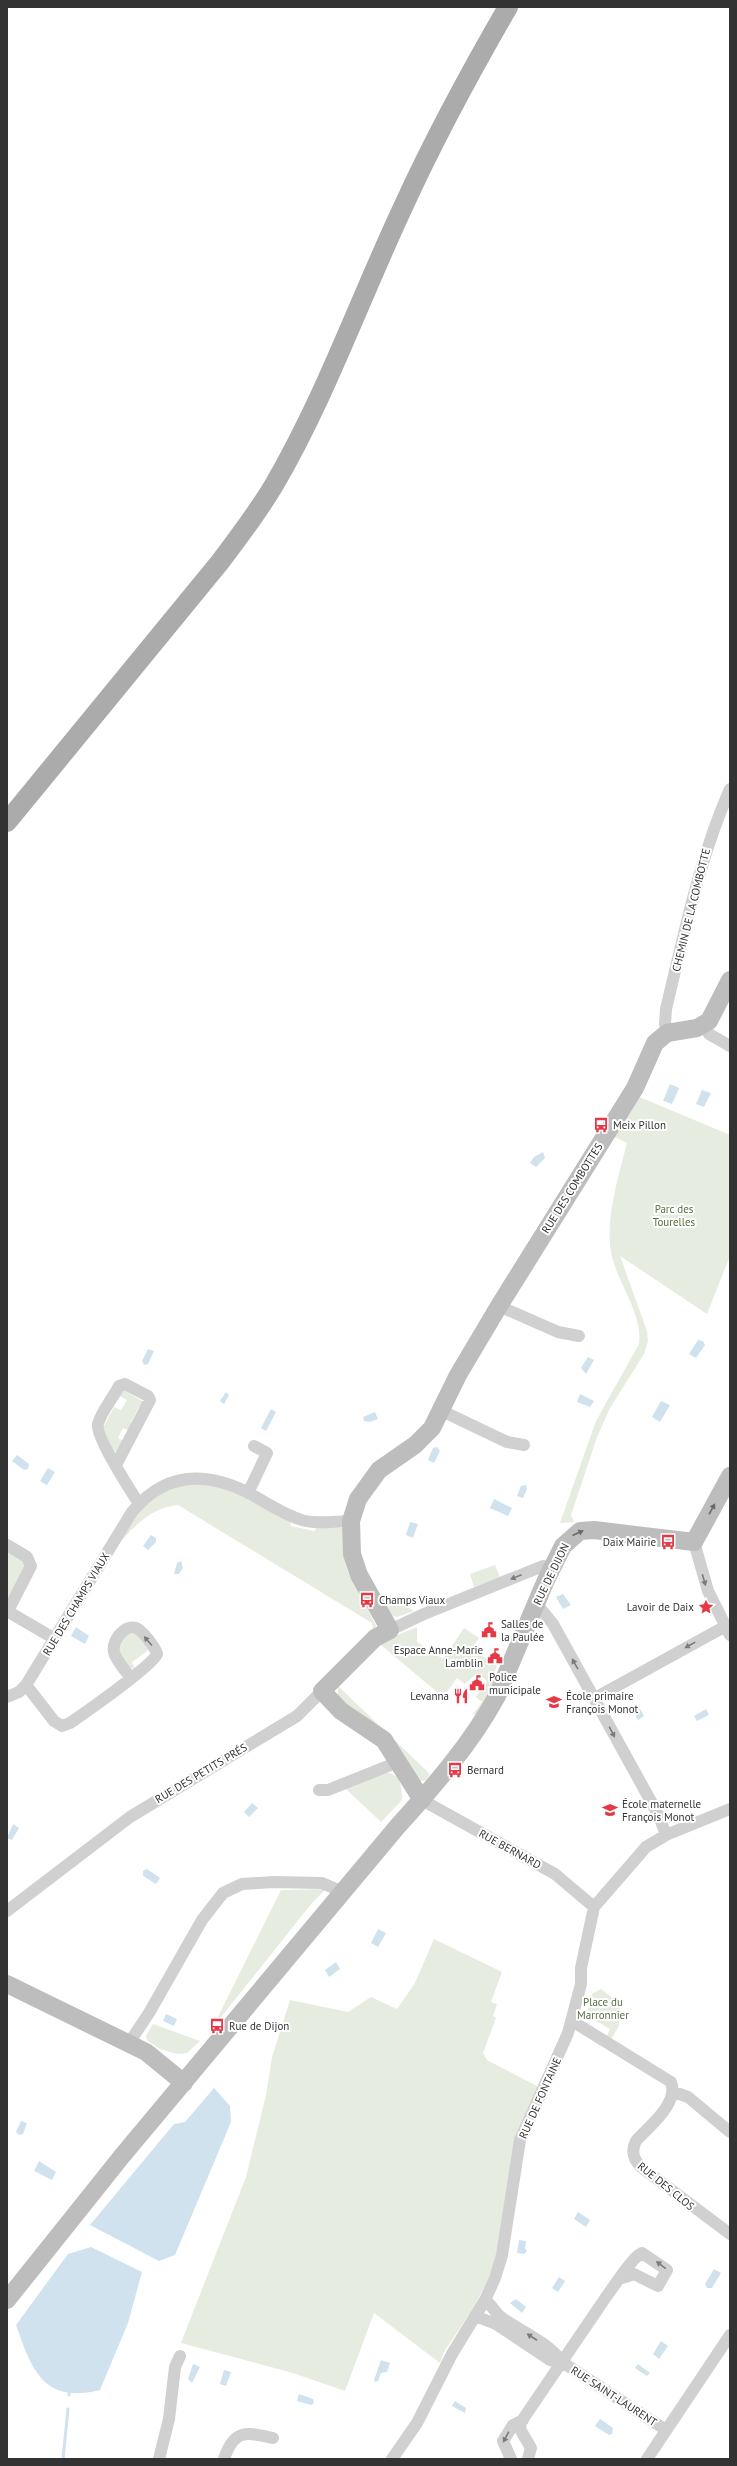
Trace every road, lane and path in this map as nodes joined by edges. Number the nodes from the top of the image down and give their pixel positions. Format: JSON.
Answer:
{"nodes":[{"id":1,"x":508,"y":7,"type":"edge"},
{"id":2,"x":730,"y":789,"type":"edge"},
{"id":3,"x":7,"y":822,"type":"edge"},
{"id":4,"x":730,"y":980,"type":"edge"},
{"id":5,"x":705,"y":1024,"type":"junction"},
{"id":6,"x":667,"y":1033,"type":"junction"},
{"id":7,"x":730,"y":1046,"type":"edge"},
{"id":8,"x":499,"y":1306,"type":"junction"},
{"id":9,"x":579,"y":1336,"type":"dead end"},
{"id":10,"x":442,"y":1411,"type":"junction"},
{"id":11,"x":524,"y":1445,"type":"dead end"},
{"id":12,"x":254,"y":1446,"type":"dead end"},
{"id":13,"x":116,"y":1465,"type":"junction"},
{"id":14,"x":730,"y":1476,"type":"edge"},
{"id":15,"x":248,"y":1493,"type":"junction"},
{"id":16,"x":139,"y":1504,"type":"junction"},
{"id":17,"x":351,"y":1521,"type":"junction"},
{"id":18,"x":694,"y":1542,"type":"junction"},
{"id":19,"x":7,"y":1545,"type":"edge"},
{"id":20,"x":548,"y":1575,"type":"junction"},
{"id":21,"x":535,"y":1606,"type":"junction"},
{"id":22,"x":7,"y":1611,"type":"edge"},
{"id":23,"x":390,"y":1630,"type":"junction"},
{"id":24,"x":727,"y":1631,"type":"edge"},
{"id":25,"x":55,"y":1639,"type":"junction"},
{"id":26,"x":131,"y":1678,"type":"dead end"},
{"id":27,"x":26,"y":1685,"type":"junction"},
{"id":28,"x":322,"y":1691,"type":"junction"},
{"id":29,"x":7,"y":1697,"type":"edge"},
{"id":30,"x":594,"y":1698,"type":"junction"},
{"id":31,"x":398,"y":1762,"type":"junction"},
{"id":32,"x":319,"y":1790,"type":"dead end"},
{"id":33,"x":422,"y":1800,"type":"junction"},
{"id":34,"x":730,"y":1809,"type":"edge"},
{"id":35,"x":666,"y":1834,"type":"junction"},
{"id":36,"x":343,"y":1892,"type":"junction"},
{"id":37,"x":594,"y":1906,"type":"junction"},
{"id":38,"x":7,"y":1911,"type":"edge"},
{"id":39,"x":7,"y":1984,"type":"edge"},
{"id":40,"x":572,"y":2021,"type":"junction"},
{"id":41,"x":129,"y":2044,"type":"junction"},
{"id":42,"x":184,"y":2083,"type":"junction"},
{"id":43,"x":674,"y":2092,"type":"junction"},
{"id":44,"x":730,"y":2132,"type":"edge"},
{"id":45,"x":730,"y":2234,"type":"edge"},
{"id":46,"x":622,"y":2278,"type":"dead end"},
{"id":47,"x":7,"y":2300,"type":"edge"},
{"id":48,"x":485,"y":2300,"type":"junction"},
{"id":49,"x":475,"y":2316,"type":"junction"},
{"id":50,"x":730,"y":2335,"type":"edge"},
{"id":51,"x":180,"y":2356,"type":"dead end"},
{"id":52,"x":562,"y":2362,"type":"junction"},
{"id":53,"x":523,"y":2420,"type":"junction"},
{"id":54,"x":666,"y":2430,"type":"junction"},
{"id":55,"x":272,"y":2438,"type":"dead end"},
{"id":56,"x":159,"y":2459,"type":"edge"},
{"id":57,"x":224,"y":2459,"type":"edge"},
{"id":58,"x":392,"y":2459,"type":"edge"},
{"id":59,"x":511,"y":2459,"type":"edge"},
{"id":60,"x":528,"y":2459,"type":"edge"},
{"id":61,"x":647,"y":2459,"type":"edge"}],
"edges":[{"from":1,"to":3,"type":"main road"},
{"from":2,"to":6,"type":"street","name":"CHEMIN DE LA COMBOTTE"},
{"from":4,"to":5,"type":"street"},
{"from":5,"to":6,"type":"street"},
{"from":5,"to":7,"type":"street"},
{"from":6,"to":8,"type":"street","name":"RUE DES COMBOTTES"},
{"from":8,"to":9,"type":"street"},
{"from":8,"to":10,"type":"street","name":"RUE DES COMBOTTES"},
{"from":10,"to":11,"type":"street"},
{"from":10,"to":17,"type":"street","name":"RUE DES COMBOTTES"},
{"from":12,"to":15,"type":"street"},
{"from":13,"to":13,"type":"street"},
{"from":13,"to":16,"type":"street"},
{"from":18,"to":14,"type":"street","one_way":true},
{"from":15,"to":16,"type":"street","name":"RUE DES CHAMPS VIAUX"},
{"from":15,"to":17,"type":"street","name":"RUE DES CHAMPS VIAUX"},
{"from":16,"to":25,"type":"street","name":"RUE DES CHAMPS VIAUX"},
{"from":17,"to":23,"type":"street","name":"RUE DES COMBOTTES"},
{"from":20,"to":18,"type":"street","name":"RUE DE DIJON","one_way":true},
{"from":18,"to":24,"type":"street","one_way":true},
{"from":19,"to":22,"type":"street"},
{"from":20,"to":21,"type":"street","name":"RUE DE DIJON"},
{"from":20,"to":23,"type":"street","one_way":true},
{"from":30,"to":21,"type":"street","one_way":true},
{"from":21,"to":33,"type":"street","name":"RUE DE DIJON"},
{"from":22,"to":25,"type":"street"},
{"from":23,"to":28,"type":"street","name":"RUE DES PETITS PRÉS"},
{"from":24,"to":30,"type":"street","one_way":true},
{"from":25,"to":27,"type":"street","name":"RUE DES CHAMPS VIAUX"},
{"from":26,"to":27,"type":"street"},
{"from":27,"to":29,"type":"street","name":"RUE DES CHAMPS VIAUX"},
{"from":28,"to":31,"type":"street"},
{"from":28,"to":38,"type":"street","name":"RUE DES PETITS PRÉS"},
{"from":30,"to":35,"type":"street","one_way":true},
{"from":31,"to":32,"type":"street"},
{"from":31,"to":33,"type":"street"},
{"from":33,"to":36,"type":"street","name":"RUE DE DIJON"},
{"from":33,"to":37,"type":"street","name":"RUE BERNARD"},
{"from":34,"to":35,"type":"street","name":"RUE DE FONTAINE"},
{"from":35,"to":37,"type":"street","name":"RUE DE FONTAINE"},
{"from":36,"to":41,"type":"street"},
{"from":36,"to":42,"type":"street","name":"RUE DE DIJON"},
{"from":37,"to":40,"type":"street","name":"RUE DE FONTAINE"},
{"from":39,"to":41,"type":"street"},
{"from":40,"to":43,"type":"street"},
{"from":40,"to":48,"type":"street","name":"RUE DE FONTAINE"},
{"from":41,"to":42,"type":"street"},
{"from":42,"to":47,"type":"street","name":"RUE DE DIJON"},
{"from":43,"to":44,"type":"street"},
{"from":43,"to":45,"type":"street","name":"RUE DES CLOS"},
{"from":46,"to":52,"type":"street","name":"RUE SAINT-LAURENT"},
{"from":48,"to":49,"type":"street","name":"RUE DE FONTAINE"},
{"from":52,"to":48,"type":"street","name":"RUE SAINT-LAURENT","one_way":true},
{"from":49,"to":52,"type":"street","name":"RUE SAINT-LAURENT"},
{"from":49,"to":58,"type":"street","name":"RUE DE FONTAINE"},
{"from":50,"to":54,"type":"street"},
{"from":51,"to":56,"type":"street"},
{"from":52,"to":53,"type":"street","name":"RUE SAINT-LAURENT"},
{"from":52,"to":54,"type":"street","name":"RUE SAINT-LAURENT"},
{"from":53,"to":59,"type":"street","name":"RUE SAINT-LAURENT","one_way":true},
{"from":53,"to":60,"type":"street"},
{"from":54,"to":61,"type":"street"},
{"from":55,"to":57,"type":"street"}]}
